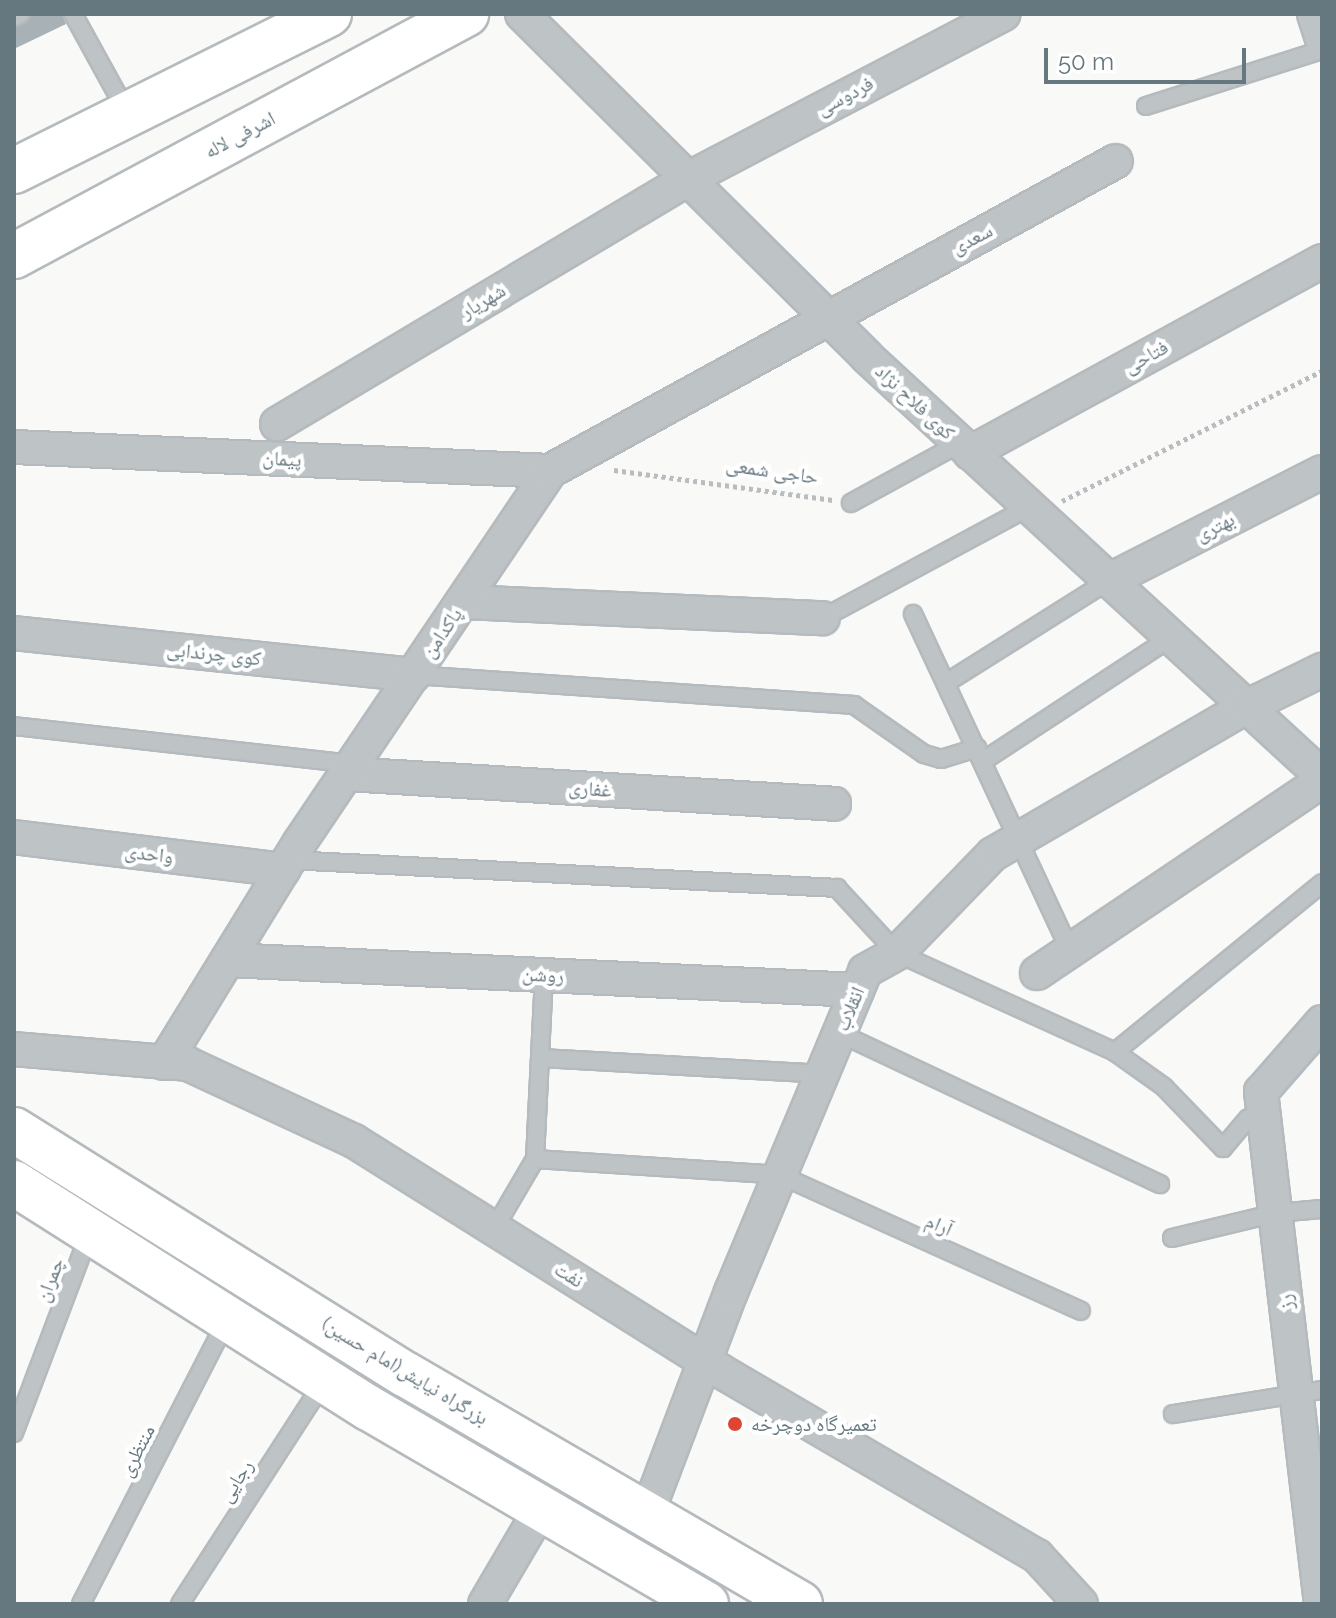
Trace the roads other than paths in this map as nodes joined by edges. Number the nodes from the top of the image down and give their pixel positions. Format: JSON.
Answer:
{"nodes":[{"id":1,"x":20,"y":14,"type":"edge"},
{"id":2,"x":73,"y":14,"type":"edge"},
{"id":3,"x":329,"y":14,"type":"edge"},
{"id":4,"x":466,"y":14,"type":"edge"},
{"id":5,"x":522,"y":14,"type":"edge"},
{"id":6,"x":1003,"y":14,"type":"edge"},
{"id":7,"x":1314,"y":14,"type":"edge"},
{"id":8,"x":14,"y":17,"type":"edge"},
{"id":9,"x":1322,"y":38,"type":"edge"},
{"id":10,"x":1322,"y":50,"type":"edge"},
{"id":11,"x":1146,"y":106,"type":"dead end"},
{"id":12,"x":128,"y":114,"type":"junction"},
{"id":13,"x":1116,"y":161,"type":"dead end"},
{"id":14,"x":14,"y":171,"type":"edge"},
{"id":15,"x":688,"y":179,"type":"junction"},
{"id":16,"x":14,"y":256,"type":"edge"},
{"id":17,"x":1322,"y":261,"type":"edge"},
{"id":18,"x":827,"y":317,"type":"junction"},
{"id":19,"x":277,"y":424,"type":"dead end"},
{"id":20,"x":14,"y":447,"type":"edge"},
{"id":21,"x":965,"y":448,"type":"junction"},
{"id":22,"x":557,"y":467,"type":"junction"},
{"id":23,"x":1322,"y":472,"type":"edge"},
{"id":24,"x":851,"y":503,"type":"road end"},
{"id":25,"x":1033,"y":511,"type":"junction"},
{"id":26,"x":1108,"y":581,"type":"junction"},
{"id":27,"x":464,"y":602,"type":"junction"},
{"id":28,"x":913,"y":614,"type":"dead end"},
{"id":29,"x":823,"y":618,"type":"joint"},
{"id":30,"x":14,"y":633,"type":"edge"},
{"id":31,"x":1170,"y":638,"type":"junction"},
{"id":32,"x":1322,"y":670,"type":"edge"},
{"id":33,"x":414,"y":675,"type":"junction"},
{"id":34,"x":946,"y":683,"type":"junction"},
{"id":35,"x":1246,"y":707,"type":"junction"},
{"id":36,"x":14,"y":726,"type":"edge"},
{"id":37,"x":980,"y":754,"type":"junction"},
{"id":38,"x":350,"y":769,"type":"junction"},
{"id":39,"x":1322,"y":778,"type":"edge"},
{"id":40,"x":834,"y":804,"type":"dead end"},
{"id":41,"x":14,"y":837,"type":"edge"},
{"id":42,"x":1020,"y":838,"type":"junction"},
{"id":43,"x":286,"y":865,"type":"junction"},
{"id":44,"x":1322,"y":883,"type":"edge"},
{"id":45,"x":1070,"y":951,"type":"junction"},
{"id":46,"x":897,"y":953,"type":"junction"},
{"id":47,"x":228,"y":960,"type":"junction"},
{"id":48,"x":1037,"y":973,"type":"dead end"},
{"id":49,"x":544,"y":975,"type":"junction"},
{"id":50,"x":857,"y":990,"type":"junction"},
{"id":51,"x":1322,"y":1022,"type":"edge"},
{"id":52,"x":839,"y":1033,"type":"junction"},
{"id":53,"x":14,"y":1049,"type":"edge"},
{"id":54,"x":1115,"y":1052,"type":"junction"},
{"id":55,"x":540,"y":1058,"type":"junction"},
{"id":56,"x":164,"y":1063,"type":"junction"},
{"id":57,"x":822,"y":1074,"type":"junction"},
{"id":58,"x":1248,"y":1118,"type":"dead end"},
{"id":59,"x":14,"y":1130,"type":"edge"},
{"id":60,"x":535,"y":1159,"type":"junction"},
{"id":61,"x":780,"y":1175,"type":"junction"},
{"id":62,"x":14,"y":1183,"type":"edge"},
{"id":63,"x":1160,"y":1184,"type":"dead end"},
{"id":64,"x":1322,"y":1209,"type":"edge"},
{"id":65,"x":1276,"y":1213,"type":"junction"},
{"id":66,"x":494,"y":1229,"type":"junction"},
{"id":67,"x":90,"y":1230,"type":"junction"},
{"id":68,"x":1172,"y":1238,"type":"dead end"},
{"id":69,"x":1081,"y":1311,"type":"dead end"},
{"id":70,"x":228,"y":1317,"type":"junction"},
{"id":71,"x":705,"y":1360,"type":"junction"},
{"id":72,"x":325,"y":1379,"type":"junction"},
{"id":73,"x":1310,"y":1391,"type":"edge"},
{"id":74,"x":1173,"y":1414,"type":"dead end"},
{"id":75,"x":14,"y":1433,"type":"edge"},
{"id":76,"x":542,"y":1507,"type":"junction"},
{"id":77,"x":647,"y":1514,"type":"junction"},
{"id":78,"x":81,"y":1604,"type":"edge"},
{"id":79,"x":180,"y":1604,"type":"edge"},
{"id":80,"x":485,"y":1604,"type":"edge"},
{"id":81,"x":706,"y":1604,"type":"edge"},
{"id":82,"x":800,"y":1604,"type":"edge"},
{"id":83,"x":1081,"y":1604,"type":"edge"},
{"id":84,"x":1321,"y":1604,"type":"edge"}],
"edges":[{"from":1,"to":8,"type":"lane"},
{"from":2,"to":12,"type":"lane"},
{"from":3,"to":12,"type":"main road"},
{"from":4,"to":16,"type":"main road","name":"اشرفی لاله"},
{"from":5,"to":15,"type":"street","name":"کوی فلاح نژاد"},
{"from":6,"to":15,"type":"street","name":"فردوسی"},
{"from":7,"to":9,"type":"street"},
{"from":10,"to":11,"type":"lane"},
{"from":12,"to":14,"type":"main road"},
{"from":13,"to":18,"type":"street","name":"سعدی"},
{"from":15,"to":18,"type":"street","name":"کوی فلاح نژاد"},
{"from":15,"to":19,"type":"street","name":"شهریار"},
{"from":17,"to":21,"type":"street","name":"فتاحی"},
{"from":18,"to":21,"type":"street","name":"کوی فلاح نژاد"},
{"from":18,"to":22,"type":"street","name":"پاکدامن"},
{"from":20,"to":22,"type":"street","name":"پیمان"},
{"from":21,"to":24,"type":"lane"},
{"from":21,"to":25,"type":"street","name":"کوی فلاح نژاد"},
{"from":22,"to":27,"type":"street","name":"پاکدامن"},
{"from":23,"to":26,"type":"street","name":"بهتری"},
{"from":25,"to":26,"type":"street","name":"کوی فلاح نژاد"},
{"from":25,"to":29,"type":"lane"},
{"from":26,"to":31,"type":"street","name":"کوی فلاح نژاد"},
{"from":26,"to":34,"type":"lane"},
{"from":27,"to":29,"type":"street"},
{"from":27,"to":33,"type":"street","name":"پاکدامن"},
{"from":28,"to":34,"type":"lane"},
{"from":30,"to":33,"type":"street","name":"کوی چرندابی"},
{"from":31,"to":35,"type":"street","name":"کوی فلاح نژاد"},
{"from":31,"to":37,"type":"lane"},
{"from":32,"to":35,"type":"street","name":"انقلاب"},
{"from":33,"to":37,"type":"lane"},
{"from":33,"to":38,"type":"street","name":"پاکدامن"},
{"from":34,"to":37,"type":"lane"},
{"from":35,"to":39,"type":"street","name":"کوی فلاح نژاد"},
{"from":35,"to":42,"type":"street","name":"انقلاب"},
{"from":36,"to":38,"type":"lane"},
{"from":37,"to":42,"type":"lane"},
{"from":38,"to":40,"type":"street","name":"غفاری"},
{"from":38,"to":43,"type":"street","name":"پاکدامن"},
{"from":39,"to":45,"type":"street"},
{"from":41,"to":43,"type":"street","name":"واحدی"},
{"from":42,"to":45,"type":"lane"},
{"from":42,"to":46,"type":"street","name":"انقلاب"},
{"from":43,"to":46,"type":"lane"},
{"from":43,"to":47,"type":"street","name":"پاکدامن"},
{"from":44,"to":54,"type":"lane"},
{"from":45,"to":48,"type":"street"},
{"from":46,"to":50,"type":"street","name":"انقلاب"},
{"from":46,"to":54,"type":"lane"},
{"from":47,"to":49,"type":"street","name":"روشن"},
{"from":47,"to":56,"type":"street","name":"پاکدامن"},
{"from":49,"to":50,"type":"street","name":"روشن"},
{"from":49,"to":55,"type":"lane"},
{"from":50,"to":52,"type":"street","name":"انقلاب"},
{"from":51,"to":65,"type":"street","name":"رز"},
{"from":52,"to":57,"type":"street","name":"انقلاب"},
{"from":52,"to":63,"type":"lane"},
{"from":53,"to":56,"type":"street","name":"نفت"},
{"from":54,"to":58,"type":"lane"},
{"from":55,"to":57,"type":"lane"},
{"from":55,"to":60,"type":"lane"},
{"from":56,"to":66,"type":"street","name":"نفت"},
{"from":57,"to":61,"type":"street","name":"انقلاب"},
{"from":59,"to":77,"type":"main road","name":"بزرگراه نیایش(امام حسین)"},
{"from":60,"to":61,"type":"lane"},
{"from":60,"to":66,"type":"lane"},
{"from":61,"to":69,"type":"lane","name":"آرام"},
{"from":61,"to":71,"type":"street","name":"انقلاب"},
{"from":62,"to":67,"type":"main road"},
{"from":64,"to":65,"type":"lane"},
{"from":65,"to":68,"type":"lane"},
{"from":65,"to":73,"type":"street","name":"رز"},
{"from":66,"to":71,"type":"street","name":"نفت"},
{"from":67,"to":70,"type":"main road"},
{"from":67,"to":75,"type":"lane","name":"چمران"},
{"from":70,"to":72,"type":"main road"},
{"from":70,"to":78,"type":"lane","name":"منتظری"},
{"from":71,"to":77,"type":"street","name":"انقلاب"},
{"from":71,"to":83,"type":"street","name":"نفت"},
{"from":72,"to":76,"type":"main road"},
{"from":72,"to":79,"type":"lane","name":"رجایی"},
{"from":73,"to":74,"type":"lane"},
{"from":73,"to":84,"type":"street","name":"رز"},
{"from":76,"to":80,"type":"street"},
{"from":76,"to":81,"type":"main road"},
{"from":77,"to":82,"type":"main road","name":"بزرگراه نیایش(امام حسین)"}]}
